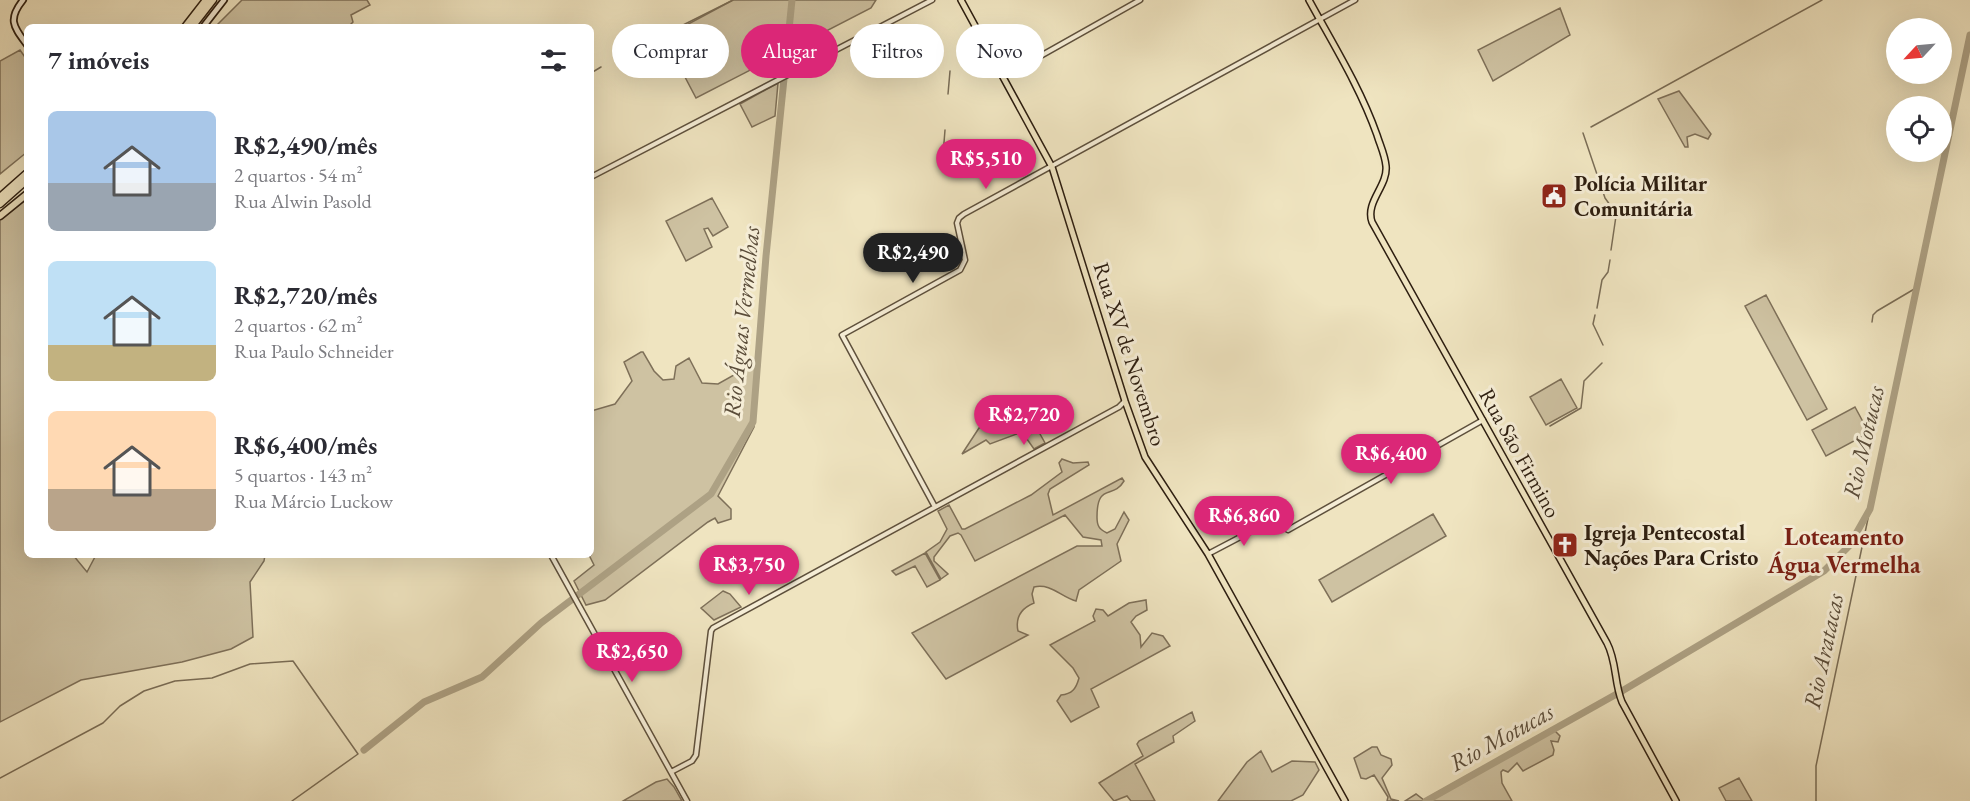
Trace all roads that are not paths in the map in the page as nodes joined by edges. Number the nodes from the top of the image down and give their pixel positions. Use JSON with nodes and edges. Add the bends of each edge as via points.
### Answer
{"nodes":[{"id":1,"x":23,"y":0,"type":"edge"},
{"id":2,"x":207,"y":0,"type":"edge"},
{"id":3,"x":213,"y":0,"type":"edge"},
{"id":4,"x":224,"y":0,"type":"edge"},
{"id":5,"x":932,"y":0,"type":"edge"},
{"id":6,"x":961,"y":0,"type":"edge"},
{"id":7,"x":1140,"y":0,"type":"edge"},
{"id":8,"x":1309,"y":0,"type":"edge"},
{"id":9,"x":1355,"y":0,"type":"edge"},
{"id":10,"x":1319,"y":20,"type":"junction"},
{"id":11,"x":187,"y":24,"type":"edge"},
{"id":12,"x":194,"y":24,"type":"edge"},
{"id":13,"x":205,"y":24,"type":"edge"},
{"id":14,"x":974,"y":24,"type":"edge"},
{"id":15,"x":24,"y":41,"type":"edge"},
{"id":16,"x":1044,"y":54,"type":"edge"},
{"id":17,"x":1004,"y":78,"type":"edge"},
{"id":18,"x":1052,"y":167,"type":"junction"},
{"id":19,"x":594,"y":175,"type":"edge"},
{"id":20,"x":24,"y":176,"type":"edge"},
{"id":21,"x":24,"y":183,"type":"edge"},
{"id":22,"x":24,"y":196,"type":"edge"},
{"id":23,"x":0,"y":197,"type":"edge"},
{"id":24,"x":0,"y":204,"type":"edge"},
{"id":25,"x":0,"y":216,"type":"edge"},
{"id":26,"x":1125,"y":401,"type":"junction"},
{"id":27,"x":1483,"y":420,"type":"junction"},
{"id":28,"x":935,"y":507,"type":"junction"},
{"id":29,"x":1208,"y":554,"type":"junction"},
{"id":30,"x":552,"y":558,"type":"edge"},
{"id":31,"x":671,"y":772,"type":"junction"},
{"id":32,"x":687,"y":801,"type":"edge"},
{"id":33,"x":1345,"y":801,"type":"edge"},
{"id":34,"x":1676,"y":801,"type":"edge"}],
"edges":[{"from":1,"to":15,"type":"main road","via":[[13,22]]},
{"from":2,"to":11,"type":"highway"},
{"from":3,"to":12,"type":"highway"},
{"from":4,"to":13,"type":"main road"},
{"from":5,"to":19,"type":"street"},
{"from":6,"to":14,"type":"main road","name":"Rua XV de Novembro"},
{"from":7,"to":16,"type":"street"},
{"from":8,"to":10,"type":"main road"},
{"from":9,"to":10,"type":"street"},
{"from":10,"to":18,"type":"street"},
{"from":10,"to":27,"type":"main road","name":"Rua São Firmino","via":[[1362,97],[1385,161],[1385,176],[1371,210],[1372,222]]},
{"from":17,"to":18,"type":"main road","name":"Rua XV de Novembro"},
{"from":18,"to":26,"type":"main road","name":"Rua XV de Novembro"},
{"from":18,"to":28,"type":"street","via":[[964,214],[957,223],[965,260],[960,270],[842,335]]},
{"from":20,"to":23,"type":"highway"},
{"from":21,"to":24,"type":"highway"},
{"from":22,"to":25,"type":"highway"},
{"from":26,"to":28,"type":"street"},
{"from":26,"to":29,"type":"main road","name":"Rua XV de Novembro","via":[[1147,460]]},
{"from":27,"to":29,"type":"street","via":[[1288,530],[1281,525],[1280,518],[1276,519]]},
{"from":27,"to":34,"type":"main road","name":"Rua São Firmino","via":[[1609,647],[1620,697]]},
{"from":28,"to":31,"type":"street","via":[[712,629],[697,752],[692,761]]},
{"from":29,"to":33,"type":"main road","name":"Rua XV de Novembro"},
{"from":30,"to":31,"type":"street"},
{"from":31,"to":32,"type":"street"}]}
